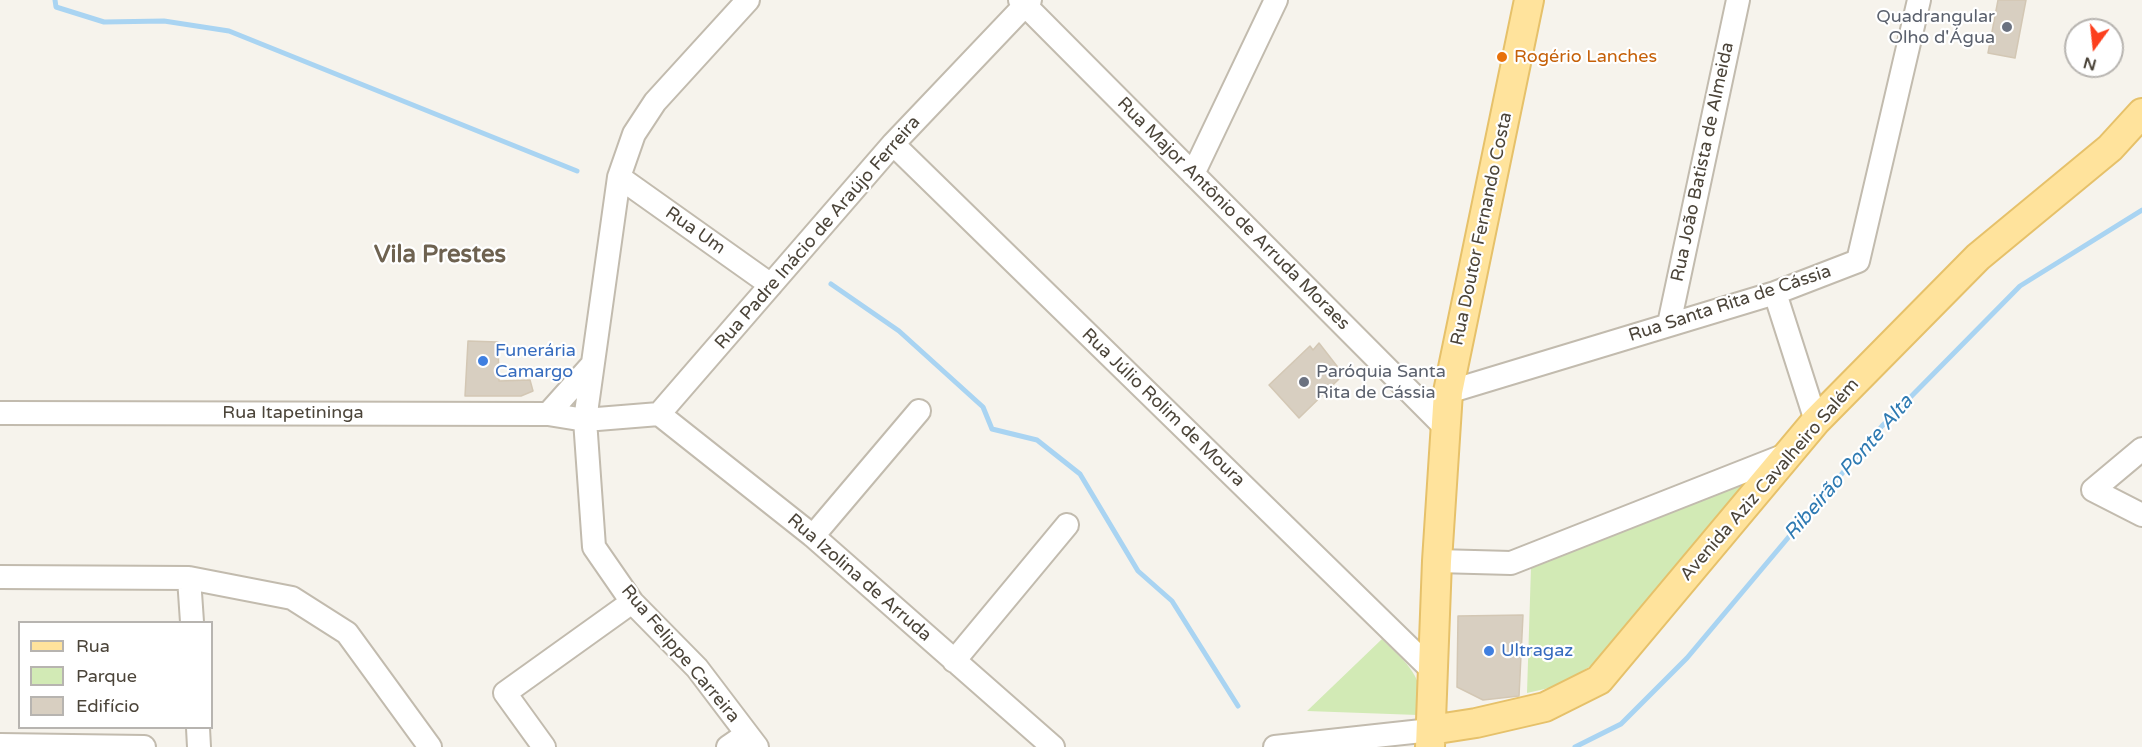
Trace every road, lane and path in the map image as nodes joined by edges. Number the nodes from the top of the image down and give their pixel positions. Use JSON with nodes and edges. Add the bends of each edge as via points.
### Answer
{"nodes":[{"id":1,"x":748,"y":0,"type":"edge"},
{"id":2,"x":1276,"y":0,"type":"edge"},
{"id":3,"x":1529,"y":0,"type":"edge"},
{"id":4,"x":1738,"y":0,"type":"edge"},
{"id":5,"x":1919,"y":0,"type":"edge"},
{"id":6,"x":1025,"y":2,"type":"edge"},
{"id":7,"x":2142,"y":100,"type":"edge"},
{"id":8,"x":2142,"y":113,"type":"edge"},
{"id":9,"x":893,"y":144,"type":"junction"},
{"id":10,"x":2110,"y":148,"type":"junction"},
{"id":11,"x":1193,"y":174,"type":"junction"},
{"id":12,"x":619,"y":177,"type":"junction"},
{"id":13,"x":771,"y":285,"type":"junction"},
{"id":14,"x":1775,"y":293,"type":"junction"},
{"id":15,"x":1669,"y":324,"type":"junction"},
{"id":16,"x":591,"y":366,"type":"junction"},
{"id":17,"x":1448,"y":392,"type":"junction"},
{"id":18,"x":919,"y":411,"type":"dead end"},
{"id":19,"x":0,"y":413,"type":"edge"},
{"id":20,"x":548,"y":414,"type":"junction"},
{"id":21,"x":659,"y":414,"type":"junction"},
{"id":22,"x":585,"y":420,"type":"junction"},
{"id":23,"x":1816,"y":421,"type":"junction"},
{"id":24,"x":1445,"y":427,"type":"junction"},
{"id":25,"x":2142,"y":449,"type":"edge"},
{"id":26,"x":1789,"y":453,"type":"junction"},
{"id":27,"x":2142,"y":514,"type":"edge"},
{"id":28,"x":1066,"y":525,"type":"dead end"},
{"id":29,"x":813,"y":536,"type":"junction"},
{"id":30,"x":1437,"y":561,"type":"junction"},
{"id":31,"x":0,"y":577,"type":"edge"},
{"id":32,"x":189,"y":578,"type":"junction"},
{"id":33,"x":632,"y":602,"type":"junction"},
{"id":34,"x":192,"y":621,"type":"edge"},
{"id":35,"x":954,"y":661,"type":"junction"},
{"id":36,"x":1434,"y":671,"type":"junction"},
{"id":37,"x":198,"y":729,"type":"edge"},
{"id":38,"x":1430,"y":739,"type":"edge"},
{"id":39,"x":752,"y":740,"type":"edge"},
{"id":40,"x":0,"y":745,"type":"edge"},
{"id":41,"x":144,"y":747,"type":"edge"},
{"id":42,"x":199,"y":747,"type":"edge"},
{"id":43,"x":430,"y":747,"type":"edge"},
{"id":44,"x":544,"y":747,"type":"edge"},
{"id":45,"x":728,"y":747,"type":"edge"},
{"id":46,"x":1053,"y":747,"type":"edge"},
{"id":47,"x":1275,"y":747,"type":"edge"}],
"edges":[{"from":1,"to":12,"type":"street","name":"Rua Felippe Carreira","via":[[655,102],[634,134]]},
{"from":2,"to":11,"type":"street"},
{"from":3,"to":17,"type":"main road","name":"Rua Doutor Fernando Costa"},
{"from":4,"to":15,"type":"street","name":"Rua João Batista de Almeida"},
{"from":5,"to":14,"type":"street","name":"Rua Santa Rita de Cássia","via":[[1858,261]]},
{"from":6,"to":9,"type":"street","name":"Rua Padre Inácio de Araújo Ferreira"},
{"from":6,"to":11,"type":"street","name":"Rua Major Antônio de Arruda Moraes"},
{"from":7,"to":10,"type":"main road","name":"Avenida Aziz Cavalheiro Salém"},
{"from":8,"to":10,"type":"main road","name":"Avenida Aziz Cavalheiro Salém"},
{"from":9,"to":13,"type":"street","name":"Rua Padre Inácio de Araújo Ferreira"},
{"from":9,"to":36,"type":"street","name":"Rua Júlio Rolim de Moura"},
{"from":10,"to":23,"type":"main road","name":"Avenida Aziz Cavalheiro Salém","via":[[1978,257]]},
{"from":11,"to":24,"type":"street","name":"Rua Major Antônio de Arruda Moraes"},
{"from":12,"to":13,"type":"street","name":"Rua Um"},
{"from":12,"to":16,"type":"street","name":"Rua Felippe Carreira"},
{"from":13,"to":21,"type":"street","name":"Rua Padre Inácio de Araújo Ferreira"},
{"from":14,"to":15,"type":"street","name":"Rua Santa Rita de Cássia"},
{"from":14,"to":23,"type":"street"},
{"from":15,"to":17,"type":"street","name":"Rua Santa Rita de Cássia"},
{"from":16,"to":20,"type":"street"},
{"from":16,"to":22,"type":"street","name":"Rua Felippe Carreira"},
{"from":17,"to":24,"type":"main road","name":"Rua Doutor Fernando Costa"},
{"from":18,"to":29,"type":"street"},
{"from":19,"to":20,"type":"street","name":"Rua Itapetininga"},
{"from":20,"to":22,"type":"street","name":"Rua Itapetininga"},
{"from":21,"to":22,"type":"street"},
{"from":21,"to":29,"type":"street","name":"Rua Izolina de Arruda"},
{"from":22,"to":33,"type":"street","name":"Rua Felippe Carreira","via":[[594,547]]},
{"from":23,"to":26,"type":"main road","name":"Avenida Aziz Cavalheiro Salém"},
{"from":24,"to":30,"type":"main road","name":"Rua Doutor Fernando Costa"},
{"from":25,"to":27,"type":"street","via":[[2093,490]]},
{"from":26,"to":30,"type":"street","via":[[1511,563]]},
{"from":26,"to":38,"type":"main road","name":"Avenida Aziz Cavalheiro Salém","via":[[1599,680],[1545,707],[1476,723]]},
{"from":28,"to":35,"type":"street"},
{"from":29,"to":35,"type":"street","name":"Rua Izolina de Arruda"},
{"from":30,"to":36,"type":"main road","name":"Rua Doutor Fernando Costa"},
{"from":31,"to":32,"type":"street"},
{"from":32,"to":34,"type":"street"},
{"from":32,"to":43,"type":"street","via":[[292,598],[347,633]]},
{"from":33,"to":39,"type":"street","name":"Rua Felippe Carreira","via":[[697,668]]},
{"from":33,"to":44,"type":"street","via":[[505,693]]},
{"from":35,"to":46,"type":"street","name":"Rua Izolina de Arruda"},
{"from":36,"to":38,"type":"main road","name":"Rua Doutor Fernando Costa"},
{"from":37,"to":42,"type":"street"},
{"from":38,"to":47,"type":"street"},
{"from":39,"to":45,"type":"street"},
{"from":40,"to":41,"type":"street"}]}
